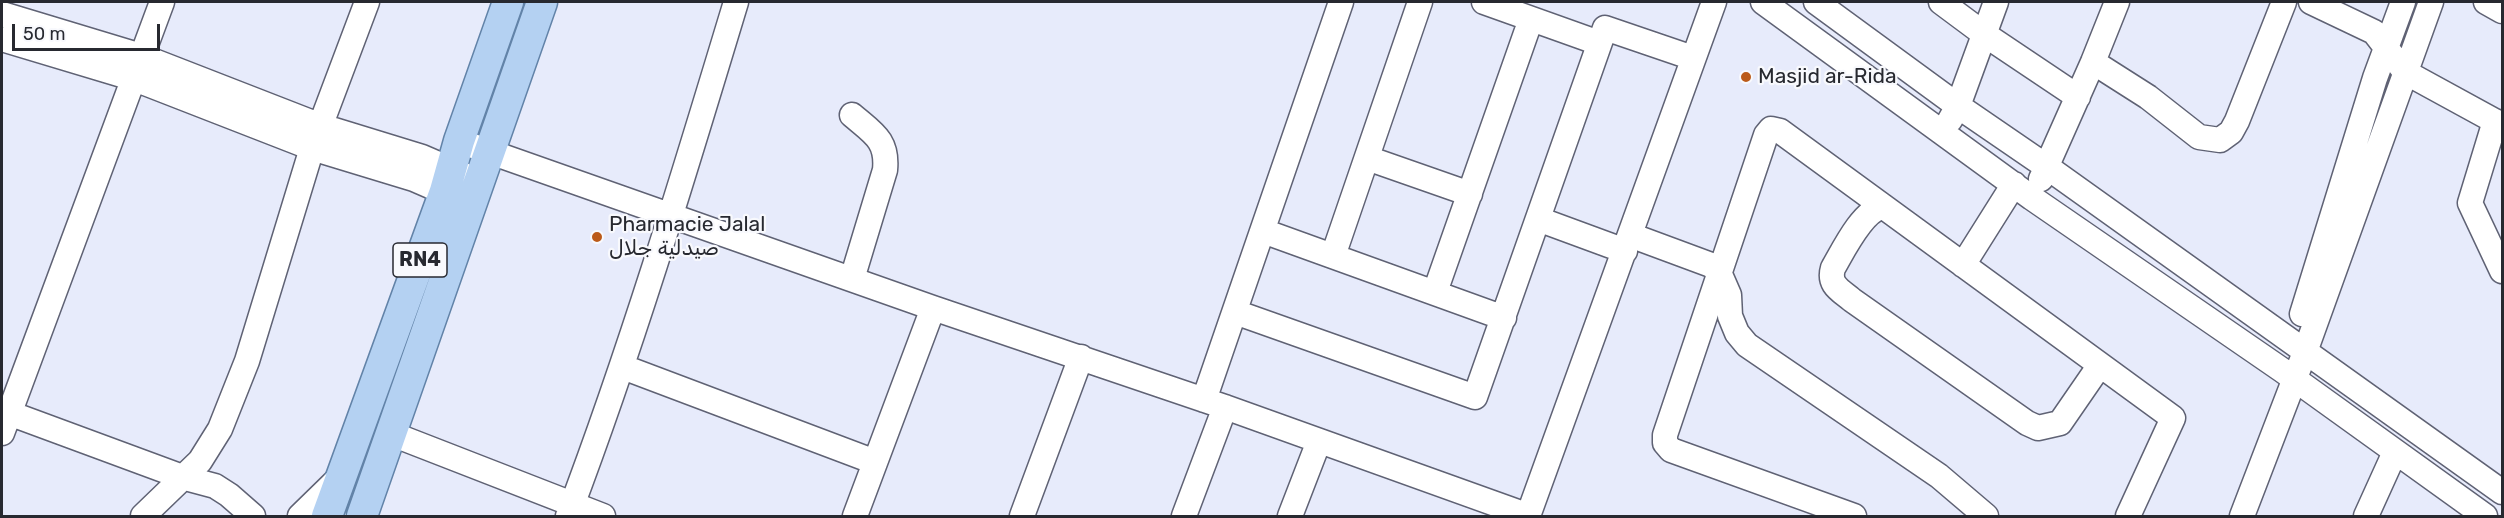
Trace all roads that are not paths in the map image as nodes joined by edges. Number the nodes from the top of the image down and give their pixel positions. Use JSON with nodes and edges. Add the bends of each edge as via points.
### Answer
{"nodes":[{"id":1,"x":162,"y":2,"type":"edge"},
{"id":2,"x":368,"y":2,"type":"edge"},
{"id":3,"x":508,"y":2,"type":"edge"},
{"id":4,"x":542,"y":2,"type":"edge"},
{"id":5,"x":736,"y":2,"type":"edge"},
{"id":6,"x":1341,"y":2,"type":"edge"},
{"id":7,"x":1420,"y":2,"type":"edge"},
{"id":8,"x":1484,"y":2,"type":"edge"},
{"id":9,"x":1713,"y":2,"type":"edge"},
{"id":10,"x":1763,"y":2,"type":"edge"},
{"id":11,"x":1816,"y":2,"type":"edge"},
{"id":12,"x":1941,"y":2,"type":"edge"},
{"id":13,"x":1996,"y":2,"type":"edge"},
{"id":14,"x":2117,"y":2,"type":"edge"},
{"id":15,"x":2284,"y":2,"type":"edge"},
{"id":16,"x":2311,"y":2,"type":"edge"},
{"id":17,"x":2403,"y":2,"type":"edge"},
{"id":18,"x":2431,"y":2,"type":"edge"},
{"id":19,"x":2486,"y":2,"type":"edge"},
{"id":20,"x":2502,"y":11,"type":"edge"},
{"id":21,"x":2,"y":14,"type":"edge"},
{"id":22,"x":1532,"y":19,"type":"junction"},
{"id":23,"x":1984,"y":34,"type":"junction"},
{"id":24,"x":2,"y":39,"type":"edge"},
{"id":25,"x":1599,"y":43,"type":"junction"},
{"id":26,"x":2386,"y":49,"type":"junction"},
{"id":27,"x":1693,"y":58,"type":"junction"},
{"id":28,"x":2093,"y":62,"type":"junction"},
{"id":29,"x":137,"y":67,"type":"junction"},
{"id":30,"x":2405,"y":72,"type":"junction"},
{"id":31,"x":2078,"y":97,"type":"junction"},
{"id":32,"x":1958,"y":106,"type":"junction"},
{"id":33,"x":852,"y":116,"type":"dead end"},
{"id":34,"x":2499,"y":123,"type":"edge"},
{"id":35,"x":321,"y":126,"type":"junction"},
{"id":36,"x":1943,"y":132,"type":"junction"},
{"id":37,"x":312,"y":148,"type":"junction"},
{"id":38,"x":490,"y":151,"type":"junction"},
{"id":39,"x":1367,"y":158,"type":"junction"},
{"id":40,"x":452,"y":167,"type":"junction"},
{"id":41,"x":2047,"y":167,"type":"junction"},
{"id":42,"x":2023,"y":191,"type":"junction"},
{"id":43,"x":475,"y":194,"type":"junction"},
{"id":44,"x":1470,"y":194,"type":"junction"},
{"id":45,"x":1882,"y":207,"type":"junction"},
{"id":46,"x":672,"y":214,"type":"junction"},
{"id":47,"x":1538,"y":219,"type":"junction"},
{"id":48,"x":1263,"y":231,"type":"junction"},
{"id":49,"x":1628,"y":243,"type":"junction"},
{"id":50,"x":1334,"y":256,"type":"junction"},
{"id":51,"x":1963,"y":265,"type":"junction"},
{"id":52,"x":1719,"y":272,"type":"junction"},
{"id":53,"x":2502,"y":272,"type":"edge"},
{"id":54,"x":852,"y":279,"type":"junction"},
{"id":55,"x":1435,"y":292,"type":"junction"},
{"id":56,"x":933,"y":308,"type":"junction"},
{"id":57,"x":1235,"y":312,"type":"junction"},
{"id":58,"x":1504,"y":318,"type":"junction"},
{"id":59,"x":2299,"y":348,"type":"junction"},
{"id":60,"x":1081,"y":357,"type":"junction"},
{"id":61,"x":2100,"y":365,"type":"junction"},
{"id":62,"x":622,"y":367,"type":"junction"},
{"id":63,"x":2288,"y":374,"type":"junction"},
{"id":64,"x":10,"y":382,"type":"edge"},
{"id":65,"x":1214,"y":403,"type":"junction"},
{"id":66,"x":5,"y":423,"type":"edge"},
{"id":67,"x":392,"y":434,"type":"junction"},
{"id":68,"x":1319,"y":441,"type":"junction"},
{"id":69,"x":2395,"y":452,"type":"junction"},
{"id":70,"x":875,"y":462,"type":"junction"},
{"id":71,"x":344,"y":473,"type":"junction"},
{"id":72,"x":185,"y":478,"type":"junction"},
{"id":73,"x":2499,"y":483,"type":"edge"},
{"id":74,"x":571,"y":510,"type":"edge"},
{"id":75,"x":1487,"y":510,"type":"edge"},
{"id":76,"x":2479,"y":513,"type":"edge"},
{"id":77,"x":143,"y":516,"type":"edge"},
{"id":78,"x":253,"y":516,"type":"edge"},
{"id":79,"x":300,"y":516,"type":"edge"},
{"id":80,"x":327,"y":516,"type":"edge"},
{"id":81,"x":362,"y":516,"type":"edge"},
{"id":82,"x":603,"y":516,"type":"edge"},
{"id":83,"x":855,"y":516,"type":"edge"},
{"id":84,"x":1022,"y":516,"type":"edge"},
{"id":85,"x":1184,"y":516,"type":"edge"},
{"id":86,"x":1290,"y":516,"type":"edge"},
{"id":87,"x":1528,"y":516,"type":"edge"},
{"id":88,"x":1854,"y":516,"type":"edge"},
{"id":89,"x":1986,"y":516,"type":"edge"},
{"id":90,"x":2128,"y":516,"type":"edge"},
{"id":91,"x":2229,"y":516,"type":"edge"},
{"id":92,"x":2242,"y":516,"type":"edge"},
{"id":93,"x":2366,"y":516,"type":"edge"}],
"edges":[{"from":1,"to":29,"type":"street"},
{"from":2,"to":35,"type":"street"},
{"from":3,"to":40,"type":"main road","number":"RN4"},
{"from":4,"to":38,"type":"main road","number":"RN4"},
{"from":5,"to":46,"type":"street"},
{"from":6,"to":48,"type":"street"},
{"from":7,"to":39,"type":"street"},
{"from":8,"to":22,"type":"street"},
{"from":9,"to":27,"type":"street"},
{"from":10,"to":36,"type":"street"},
{"from":11,"to":32,"type":"street"},
{"from":12,"to":23,"type":"street"},
{"from":13,"to":23,"type":"street"},
{"from":14,"to":28,"type":"street"},
{"from":15,"to":28,"type":"street","via":[[2237,121],[2220,140],[2199,137],[2148,97]]},
{"from":16,"to":26,"type":"street","via":[[2374,32]]},
{"from":17,"to":26,"type":"street"},
{"from":18,"to":30,"type":"street"},
{"from":19,"to":20,"type":"street"},
{"from":21,"to":29,"type":"street"},
{"from":22,"to":25,"type":"street"},
{"from":22,"to":44,"type":"street"},
{"from":23,"to":31,"type":"street"},
{"from":23,"to":32,"type":"street"},
{"from":24,"to":29,"type":"street"},
{"from":25,"to":27,"type":"street","via":[[1605,28]]},
{"from":25,"to":47,"type":"street"},
{"from":26,"to":30,"type":"street"},
{"from":26,"to":59,"type":"street"},
{"from":27,"to":49,"type":"street"},
{"from":28,"to":31,"type":"street"},
{"from":29,"to":35,"type":"street"},
{"from":29,"to":37,"type":"street"},
{"from":29,"to":64,"type":"street"},
{"from":30,"to":34,"type":"street"},
{"from":30,"to":59,"type":"street"},
{"from":31,"to":41,"type":"street"},
{"from":32,"to":36,"type":"street"},
{"from":32,"to":41,"type":"street"},
{"from":33,"to":54,"type":"street","via":[[878,137],[887,157]]},
{"from":34,"to":53,"type":"street","via":[[2470,203]]},
{"from":35,"to":37,"type":"street"},
{"from":35,"to":40,"type":"street"},
{"from":36,"to":42,"type":"street"},
{"from":37,"to":40,"type":"street"},
{"from":37,"to":72,"type":"street","via":[[247,361],[212,445]]},
{"from":38,"to":40,"type":"street"},
{"from":38,"to":43,"type":"main road","number":"RN4"},
{"from":38,"to":46,"type":"street"},
{"from":39,"to":44,"type":"street"},
{"from":39,"to":50,"type":"street"},
{"from":40,"to":43,"type":"street"},
{"from":40,"to":71,"type":"main road","number":"RN4"},
{"from":41,"to":42,"type":"street"},
{"from":41,"to":59,"type":"street"},
{"from":42,"to":51,"type":"street"},
{"from":42,"to":63,"type":"street"},
{"from":43,"to":67,"type":"main road","number":"RN4"},
{"from":44,"to":55,"type":"street"},
{"from":45,"to":51,"type":"street"},
{"from":45,"to":52,"type":"street","via":[[1772,129],[1766,135]]},
{"from":45,"to":61,"type":"street","via":[[1864,219],[1830,276],[1833,284],[1852,300],[2038,428],[2060,423]]},
{"from":46,"to":54,"type":"street"},
{"from":46,"to":62,"type":"street"},
{"from":47,"to":49,"type":"street"},
{"from":47,"to":58,"type":"street"},
{"from":48,"to":50,"type":"street"},
{"from":48,"to":57,"type":"street"},
{"from":49,"to":52,"type":"street","via":[[1712,266]]},
{"from":49,"to":87,"type":"street"},
{"from":50,"to":55,"type":"street"},
{"from":51,"to":61,"type":"street"},
{"from":52,"to":88,"type":"street","via":[[1665,443],[1671,450]]},
{"from":52,"to":89,"type":"street","via":[[1729,295],[1730,316],[1747,345],[1940,476]]},
{"from":54,"to":56,"type":"street"},
{"from":55,"to":58,"type":"street"},
{"from":56,"to":60,"type":"street"},
{"from":56,"to":70,"type":"street"},
{"from":57,"to":58,"type":"street","via":[[1475,397]]},
{"from":57,"to":65,"type":"street"},
{"from":59,"to":63,"type":"street"},
{"from":59,"to":73,"type":"street"},
{"from":60,"to":65,"type":"street"},
{"from":60,"to":84,"type":"street"},
{"from":61,"to":90,"type":"street","via":[[2173,418]]},
{"from":62,"to":70,"type":"street"},
{"from":62,"to":74,"type":"street"},
{"from":63,"to":69,"type":"street"},
{"from":63,"to":91,"type":"street"},
{"from":63,"to":92,"type":"street"},
{"from":64,"to":66,"type":"street"},
{"from":65,"to":68,"type":"street"},
{"from":65,"to":85,"type":"street"},
{"from":66,"to":72,"type":"street"},
{"from":67,"to":74,"type":"street"},
{"from":67,"to":81,"type":"main road","number":"RN4"},
{"from":68,"to":75,"type":"street"},
{"from":68,"to":86,"type":"street"},
{"from":69,"to":76,"type":"street"},
{"from":69,"to":93,"type":"street"},
{"from":70,"to":83,"type":"street"},
{"from":71,"to":79,"type":"street"},
{"from":71,"to":80,"type":"main road","number":"RN4"},
{"from":72,"to":77,"type":"street"},
{"from":72,"to":78,"type":"street","via":[[215,486]]},
{"from":73,"to":76,"type":"street"},
{"from":74,"to":82,"type":"street"},
{"from":75,"to":87,"type":"street"}]}
